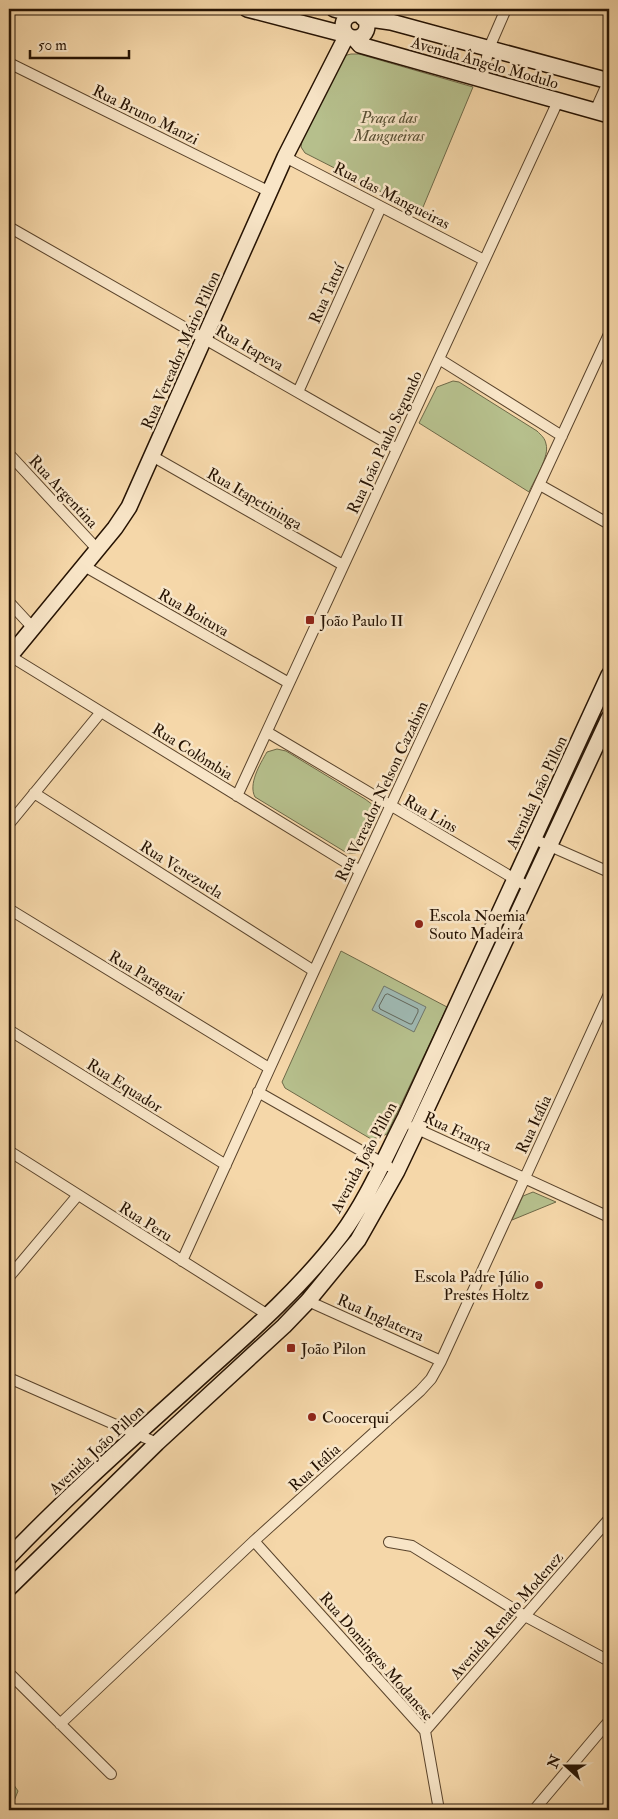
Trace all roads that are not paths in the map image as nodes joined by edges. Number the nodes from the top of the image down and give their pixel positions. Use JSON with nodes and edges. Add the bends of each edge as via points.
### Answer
{"nodes":[{"id":1,"x":247,"y":9,"type":"edge"},
{"id":2,"x":334,"y":9,"type":"edge"},
{"id":3,"x":506,"y":9,"type":"edge"},
{"id":4,"x":363,"y":14,"type":"edge"},
{"id":5,"x":350,"y":36,"type":"junction"},
{"id":6,"x":488,"y":48,"type":"junction"},
{"id":7,"x":9,"y":63,"type":"edge"},
{"id":8,"x":482,"y":79,"type":"junction"},
{"id":9,"x":609,"y":81,"type":"edge"},
{"id":10,"x":558,"y":101,"type":"junction"},
{"id":11,"x":602,"y":113,"type":"edge"},
{"id":12,"x":285,"y":157,"type":"junction"},
{"id":13,"x":270,"y":192,"type":"junction"},
{"id":14,"x":382,"y":207,"type":"junction"},
{"id":15,"x":9,"y":227,"type":"edge"},
{"id":16,"x":484,"y":260,"type":"junction"},
{"id":17,"x":609,"y":334,"type":"edge"},
{"id":18,"x":204,"y":338,"type":"junction"},
{"id":19,"x":439,"y":359,"type":"junction"},
{"id":20,"x":298,"y":392,"type":"junction"},
{"id":21,"x":562,"y":436,"type":"junction"},
{"id":22,"x":397,"y":449,"type":"junction"},
{"id":23,"x":9,"y":454,"type":"edge"},
{"id":24,"x":152,"y":456,"type":"junction"},
{"id":25,"x":540,"y":485,"type":"junction"},
{"id":26,"x":609,"y":524,"type":"edge"},
{"id":27,"x":98,"y":550,"type":"junction"},
{"id":28,"x":343,"y":565,"type":"junction"},
{"id":29,"x":84,"y":566,"type":"junction"},
{"id":30,"x":9,"y":602,"type":"edge"},
{"id":31,"x":33,"y":628,"type":"junction"},
{"id":32,"x":9,"y":656,"type":"edge"},
{"id":33,"x":609,"y":675,"type":"edge"},
{"id":34,"x":289,"y":683,"type":"junction"},
{"id":35,"x":101,"y":712,"type":"junction"},
{"id":36,"x":609,"y":718,"type":"edge"},
{"id":37,"x":266,"y":732,"type":"junction"},
{"id":38,"x":34,"y":793,"type":"junction"},
{"id":39,"x":237,"y":796,"type":"junction"},
{"id":40,"x":390,"y":806,"type":"junction"},
{"id":41,"x":9,"y":824,"type":"edge"},
{"id":42,"x":534,"y":839,"type":"junction"},
{"id":43,"x":550,"y":846,"type":"junction"},
{"id":44,"x":360,"y":871,"type":"junction"},
{"id":45,"x":609,"y":872,"type":"edge"},
{"id":46,"x":516,"y":880,"type":"junction"},
{"id":47,"x":530,"y":888,"type":"junction"},
{"id":48,"x":9,"y":909,"type":"edge"},
{"id":49,"x":314,"y":971,"type":"junction"},
{"id":50,"x":609,"y":994,"type":"edge"},
{"id":51,"x":9,"y":1030,"type":"edge"},
{"id":52,"x":269,"y":1068,"type":"junction"},
{"id":53,"x":258,"y":1092,"type":"junction"},
{"id":54,"x":403,"y":1122,"type":"junction"},
{"id":55,"x":417,"y":1129,"type":"junction"},
{"id":56,"x":9,"y":1151,"type":"edge"},
{"id":57,"x":383,"y":1163,"type":"junction"},
{"id":58,"x":226,"y":1165,"type":"junction"},
{"id":59,"x":397,"y":1171,"type":"junction"},
{"id":60,"x":525,"y":1178,"type":"junction"},
{"id":61,"x":78,"y":1195,"type":"junction"},
{"id":62,"x":609,"y":1217,"type":"edge"},
{"id":63,"x":182,"y":1261,"type":"junction"},
{"id":64,"x":9,"y":1277,"type":"edge"},
{"id":65,"x":308,"y":1300,"type":"junction"},
{"id":66,"x":272,"y":1312,"type":"junction"},
{"id":67,"x":284,"y":1326,"type":"junction"},
{"id":68,"x":441,"y":1361,"type":"junction"},
{"id":69,"x":9,"y":1378,"type":"edge"},
{"id":70,"x":137,"y":1435,"type":"junction"},
{"id":71,"x":157,"y":1443,"type":"junction"},
{"id":72,"x":609,"y":1519,"type":"edge"},
{"id":73,"x":254,"y":1541,"type":"junction"},
{"id":74,"x":389,"y":1542,"type":"dead end"},
{"id":75,"x":9,"y":1557,"type":"edge"},
{"id":76,"x":9,"y":1588,"type":"edge"},
{"id":77,"x":525,"y":1616,"type":"junction"},
{"id":78,"x":609,"y":1661,"type":"edge"},
{"id":79,"x":9,"y":1673,"type":"edge"},
{"id":80,"x":609,"y":1721,"type":"edge"},
{"id":81,"x":60,"y":1724,"type":"junction"},
{"id":82,"x":425,"y":1731,"type":"junction"},
{"id":83,"x":111,"y":1774,"type":"dead end"},
{"id":84,"x":438,"y":1810,"type":"edge"},
{"id":85,"x":534,"y":1810,"type":"edge"}],
"edges":[{"from":1,"to":5,"type":"main road","name":"Avenida Ângelo Modulo"},
{"from":2,"to":4,"type":"main road","name":"Avenida Ângelo Modulo"},
{"from":3,"to":6,"type":"street"},
{"from":4,"to":5,"type":"main road","name":"Rua Vereador Mário Pillon","via":[[346,17],[343,24]]},
{"from":4,"to":6,"type":"main road","name":"Avenida Ângelo Modulo"},
{"from":5,"to":8,"type":"main road","name":"Avenida Ângelo Modulo","via":[[360,45]]},
{"from":5,"to":12,"type":"main road","name":"Rua Vereador Mário Pillon"},
{"from":6,"to":8,"type":"street"},
{"from":6,"to":9,"type":"main road","name":"Avenida Ângelo Modulo"},
{"from":7,"to":13,"type":"street","name":"Rua Bruno Manzi"},
{"from":8,"to":10,"type":"main road","name":"Avenida Ângelo Modulo"},
{"from":9,"to":11,"type":"street"},
{"from":10,"to":11,"type":"main road","name":"Avenida Ângelo Modulo"},
{"from":10,"to":16,"type":"street","name":"Rua João Paulo Segundo"},
{"from":12,"to":13,"type":"main road","name":"Rua Vereador Mário Pillon"},
{"from":12,"to":14,"type":"street","name":"Rua das Mangueiras"},
{"from":13,"to":18,"type":"main road","name":"Rua Vereador Mário Pillon"},
{"from":14,"to":16,"type":"street","name":"Rua das Mangueiras"},
{"from":14,"to":20,"type":"street","name":"Rua Tatuí"},
{"from":15,"to":18,"type":"street","name":"Rua Itapeva"},
{"from":16,"to":19,"type":"street","name":"Rua João Paulo Segundo"},
{"from":17,"to":21,"type":"street","name":"Rua Vereador Nelson Cazabim"},
{"from":18,"to":20,"type":"street","name":"Rua Itapeva"},
{"from":18,"to":24,"type":"main road","name":"Rua Vereador Mário Pillon"},
{"from":19,"to":21,"type":"street"},
{"from":19,"to":22,"type":"street","name":"Rua João Paulo Segundo"},
{"from":20,"to":22,"type":"street","name":"Rua Itapeva"},
{"from":21,"to":25,"type":"street","name":"Rua Vereador Nelson Cazabim"},
{"from":22,"to":28,"type":"street","name":"Rua João Paulo Segundo"},
{"from":23,"to":27,"type":"street","name":"Rua Argentina"},
{"from":24,"to":27,"type":"main road","name":"Rua Vereador Mário Pillon","via":[[129,506]]},
{"from":24,"to":28,"type":"street","name":"Rua Itapetininga"},
{"from":25,"to":26,"type":"street"},
{"from":25,"to":40,"type":"street","name":"Rua Vereador Nelson Cazabim"},
{"from":27,"to":29,"type":"main road","name":"Rua Vereador Mário Pillon"},
{"from":28,"to":34,"type":"street","name":"Rua João Paulo Segundo"},
{"from":29,"to":31,"type":"main road","name":"Rua Vereador Mário Pillon"},
{"from":29,"to":34,"type":"street","name":"Rua Boituva"},
{"from":30,"to":31,"type":"street"},
{"from":31,"to":32,"type":"main road","name":"Rua Vereador Mário Pillon"},
{"from":32,"to":35,"type":"street","name":"Rua Colômbia"},
{"from":33,"to":42,"type":"main road","name":"Avenida João Pillon"},
{"from":34,"to":37,"type":"street","name":"Rua João Paulo Segundo"},
{"from":35,"to":38,"type":"street"},
{"from":35,"to":39,"type":"street","name":"Rua Colômbia"},
{"from":36,"to":43,"type":"main road"},
{"from":37,"to":39,"type":"street","name":"Rua João Paulo Segundo"},
{"from":37,"to":40,"type":"street","name":"Rua Lins"},
{"from":38,"to":41,"type":"street"},
{"from":38,"to":49,"type":"street","name":"Rua Venezuela"},
{"from":39,"to":44,"type":"street","name":"Rua Colômbia"},
{"from":40,"to":44,"type":"street","name":"Rua Vereador Nelson Cazabim"},
{"from":40,"to":46,"type":"street","name":"Rua Lins"},
{"from":42,"to":43,"type":"street"},
{"from":42,"to":46,"type":"main road","name":"Avenida João Pillon"},
{"from":43,"to":45,"type":"street"},
{"from":43,"to":47,"type":"main road"},
{"from":44,"to":49,"type":"street","name":"Rua Vereador Nelson Cazabim"},
{"from":46,"to":47,"type":"street","name":"Rua Lins"},
{"from":46,"to":54,"type":"main road","name":"Avenida João Pillon"},
{"from":47,"to":55,"type":"main road"},
{"from":48,"to":52,"type":"street","name":"Rua Paraguai"},
{"from":49,"to":52,"type":"street","name":"Rua Vereador Nelson Cazabim"},
{"from":50,"to":60,"type":"street","name":"Rua Itália"},
{"from":51,"to":58,"type":"street","name":"Rua Equador"},
{"from":52,"to":53,"type":"street","name":"Rua Vereador Nelson Cazabim"},
{"from":53,"to":57,"type":"street"},
{"from":53,"to":58,"type":"street","name":"Rua Vereador Nelson Cazabim"},
{"from":54,"to":55,"type":"street","name":"Rua França"},
{"from":54,"to":57,"type":"main road","name":"Avenida João Pillon"},
{"from":55,"to":59,"type":"main road"},
{"from":55,"to":60,"type":"street","name":"Rua França"},
{"from":56,"to":61,"type":"street","name":"Rua Peru"},
{"from":57,"to":59,"type":"street"},
{"from":57,"to":66,"type":"main road","name":"Avenida João Pillon","via":[[341,1234]]},
{"from":58,"to":63,"type":"street","name":"Rua Vereador Nelson Cazabim"},
{"from":59,"to":65,"type":"main road","via":[[358,1240]]},
{"from":60,"to":62,"type":"street","name":"Rua França"},
{"from":60,"to":68,"type":"street","name":"Rua Itália"},
{"from":61,"to":63,"type":"street","name":"Rua Peru"},
{"from":61,"to":64,"type":"street"},
{"from":63,"to":66,"type":"street","name":"Rua Peru"},
{"from":65,"to":67,"type":"main road"},
{"from":65,"to":68,"type":"street","name":"Rua Inglaterra"},
{"from":66,"to":67,"type":"street"},
{"from":66,"to":70,"type":"main road","name":"Avenida João Pillon"},
{"from":67,"to":71,"type":"main road"},
{"from":68,"to":73,"type":"street","name":"Rua Itália","via":[[420,1391]]},
{"from":69,"to":70,"type":"street"},
{"from":70,"to":71,"type":"street"},
{"from":70,"to":75,"type":"main road","name":"Avenida João Pillon"},
{"from":71,"to":76,"type":"main road"},
{"from":72,"to":77,"type":"street","name":"Avenida Renato Modenez"},
{"from":73,"to":81,"type":"street","name":"Rua Itália"},
{"from":73,"to":82,"type":"street","name":"Rua Domingos Modanese"},
{"from":74,"to":77,"type":"street","via":[[412,1546]]},
{"from":77,"to":78,"type":"street"},
{"from":77,"to":82,"type":"street","name":"Avenida Renato Modenez"},
{"from":79,"to":81,"type":"street"},
{"from":80,"to":85,"type":"street"},
{"from":81,"to":83,"type":"street"},
{"from":82,"to":84,"type":"street","name":"Rua Domingos Modanese"}]}
